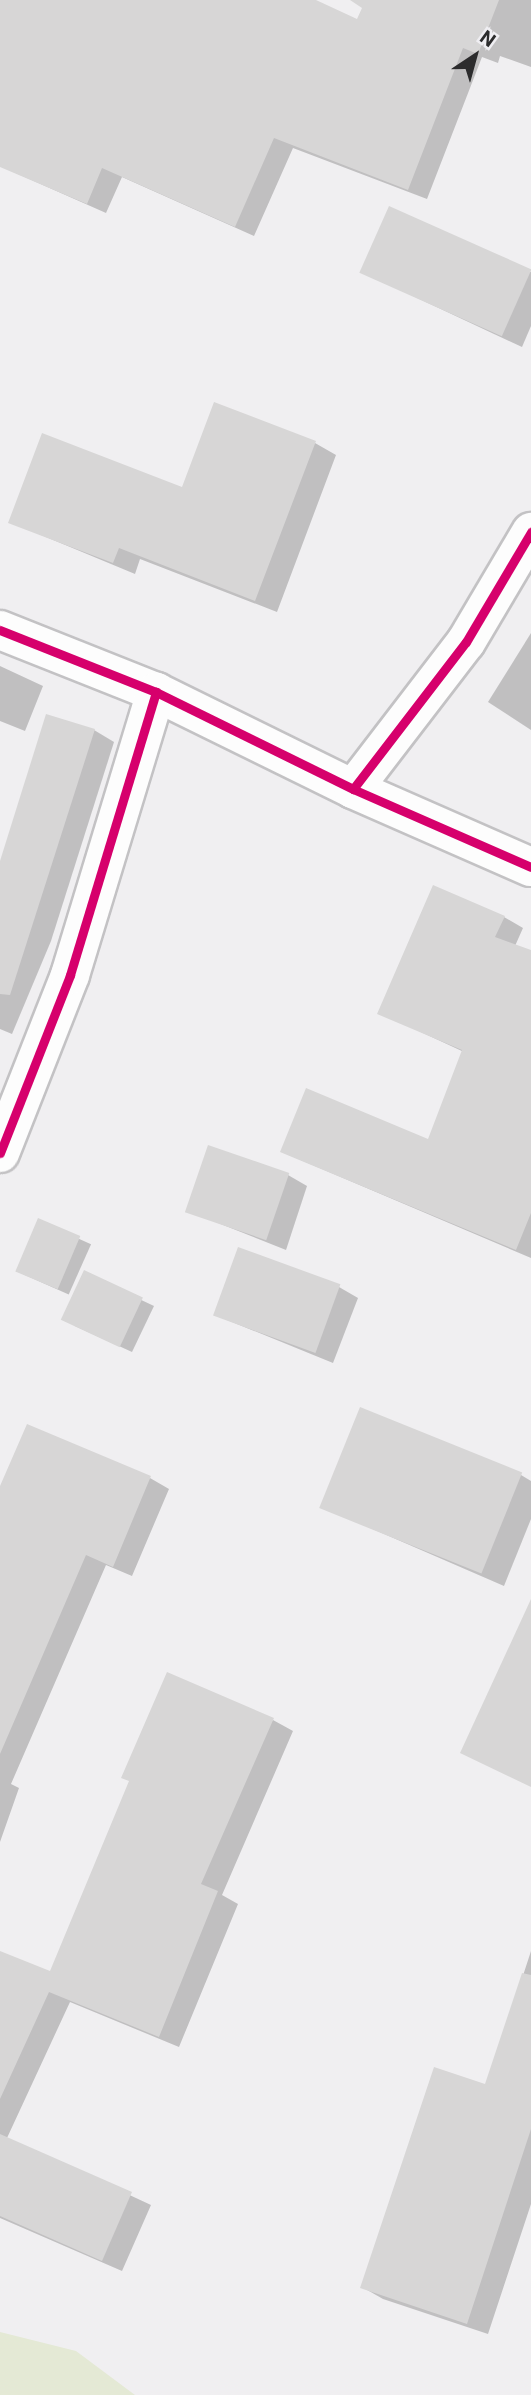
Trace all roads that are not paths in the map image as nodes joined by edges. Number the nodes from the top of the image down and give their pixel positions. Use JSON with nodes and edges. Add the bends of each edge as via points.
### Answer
{"nodes":[{"id":1,"x":531,"y":533,"type":"edge"},
{"id":2,"x":0,"y":629,"type":"edge"},
{"id":3,"x":156,"y":692,"type":"junction"},
{"id":4,"x":353,"y":789,"type":"junction"},
{"id":5,"x":531,"y":867,"type":"edge"},
{"id":6,"x":0,"y":1153,"type":"edge"}],
"edges":[{"from":1,"to":4,"type":"street","via":[[466,642]]},
{"from":2,"to":3,"type":"street"},
{"from":3,"to":4,"type":"street"},
{"from":3,"to":6,"type":"street","via":[[70,975]]},
{"from":4,"to":5,"type":"street"}]}
